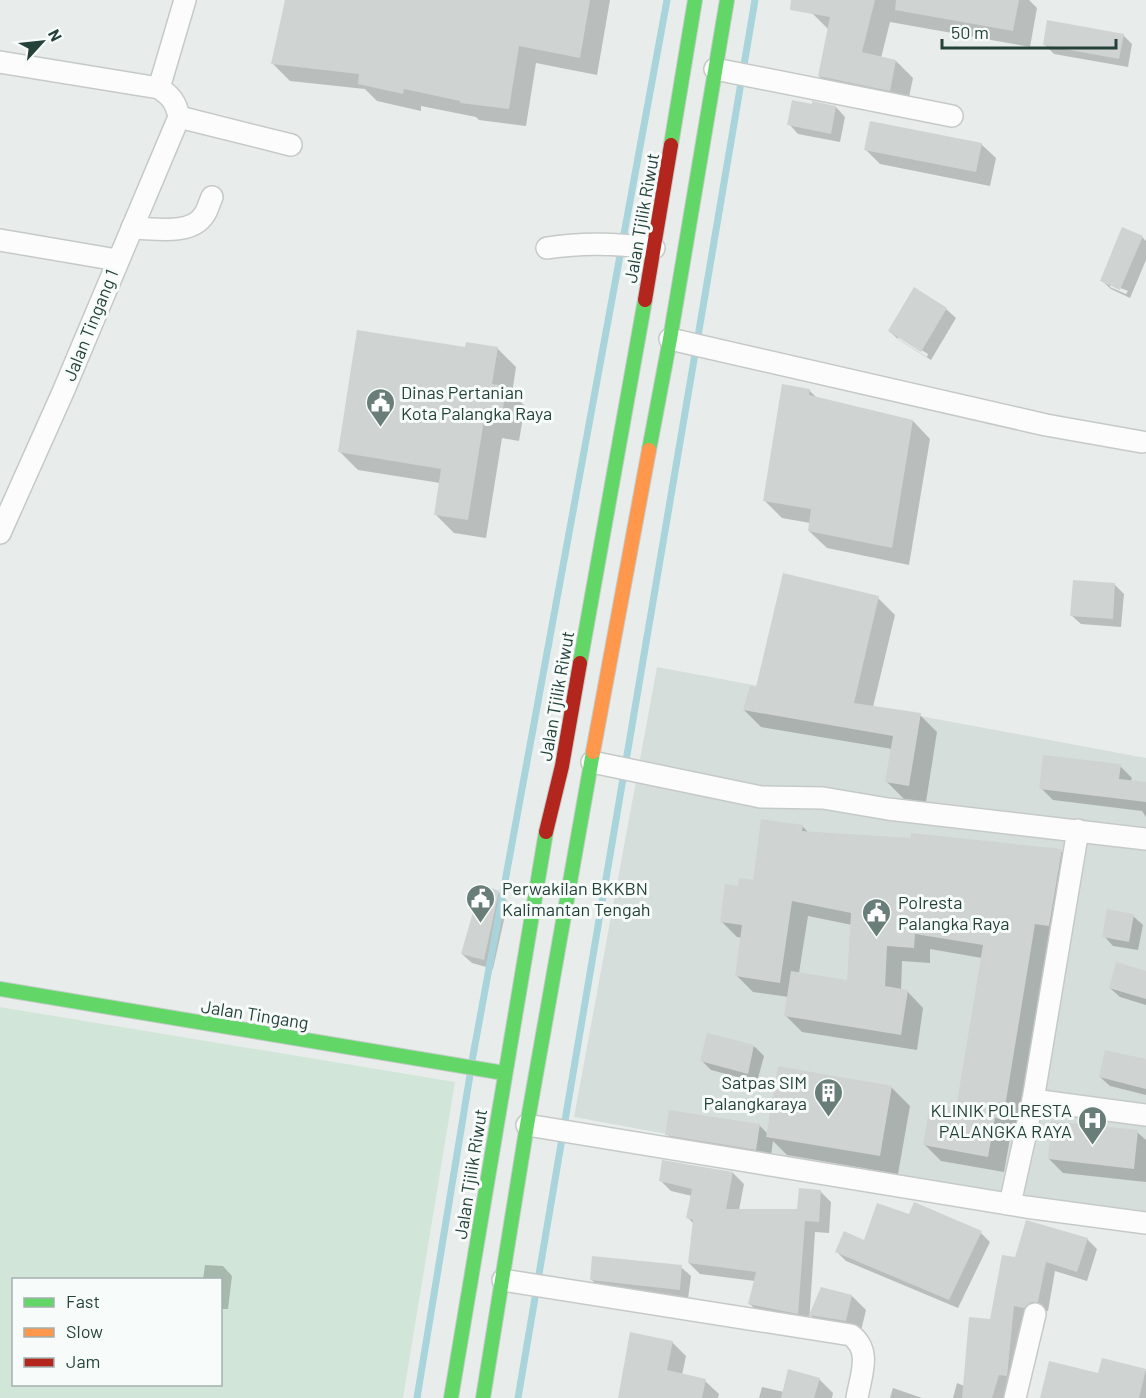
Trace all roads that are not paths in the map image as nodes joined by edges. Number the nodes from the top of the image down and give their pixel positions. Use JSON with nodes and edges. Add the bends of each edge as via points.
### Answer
{"nodes":[{"id":1,"x":185,"y":0,"type":"edge"},
{"id":2,"x":695,"y":0,"type":"edge"},
{"id":3,"x":727,"y":0,"type":"edge"},
{"id":4,"x":0,"y":62,"type":"edge"},
{"id":5,"x":715,"y":69,"type":"junction"},
{"id":6,"x":159,"y":88,"type":"junction"},
{"id":7,"x":952,"y":116,"type":"dead end"},
{"id":8,"x":179,"y":117,"type":"junction"},
{"id":9,"x":291,"y":145,"type":"dead end"},
{"id":10,"x":212,"y":197,"type":"dead end"},
{"id":11,"x":132,"y":228,"type":"junction"},
{"id":12,"x":0,"y":240,"type":"edge"},
{"id":13,"x":547,"y":248,"type":"dead end"},
{"id":14,"x":654,"y":248,"type":"junction"},
{"id":15,"x":117,"y":260,"type":"junction"},
{"id":16,"x":670,"y":339,"type":"junction"},
{"id":17,"x":1142,"y":442,"type":"dead end"},
{"id":18,"x":0,"y":533,"type":"edge"},
{"id":19,"x":579,"y":768,"type":"junction"},
{"id":20,"x":1078,"y":830,"type":"junction"},
{"id":21,"x":1146,"y":839,"type":"edge"},
{"id":22,"x":0,"y":989,"type":"edge"},
{"id":23,"x":504,"y":1073,"type":"junction"},
{"id":24,"x":1033,"y":1100,"type":"junction"},
{"id":25,"x":1146,"y":1115,"type":"edge"},
{"id":26,"x":527,"y":1125,"type":"junction"},
{"id":27,"x":1010,"y":1204,"type":"junction"},
{"id":28,"x":1146,"y":1223,"type":"edge"},
{"id":29,"x":503,"y":1280,"type":"junction"},
{"id":30,"x":1035,"y":1314,"type":"dead end"},
{"id":31,"x":451,"y":1398,"type":"edge"},
{"id":32,"x":483,"y":1398,"type":"edge"},
{"id":33,"x":857,"y":1398,"type":"edge"},
{"id":34,"x":1015,"y":1398,"type":"edge"}],
"edges":[{"from":1,"to":6,"type":"street"},
{"from":2,"to":14,"type":"main road","name":"Jalan Tjilik Riwut"},
{"from":3,"to":5,"type":"main road","name":"Jalan Tjilik Riwut"},
{"from":4,"to":6,"type":"street"},
{"from":5,"to":7,"type":"street"},
{"from":5,"to":16,"type":"main road","name":"Jalan Tjilik Riwut"},
{"from":6,"to":8,"type":"street","via":[[172,98]]},
{"from":8,"to":9,"type":"street"},
{"from":8,"to":11,"type":"street","name":"Jalan Tingang 1"},
{"from":10,"to":11,"type":"street","via":[[204,216],[192,226]]},
{"from":11,"to":15,"type":"street","name":"Jalan Tingang 1"},
{"from":12,"to":15,"type":"street"},
{"from":13,"to":14,"type":"street","via":[[578,243]]},
{"from":14,"to":19,"type":"main road","name":"Jalan Tjilik Riwut","via":[[593,585]]},
{"from":15,"to":18,"type":"street","name":"Jalan Tingang 1"},
{"from":16,"to":17,"type":"street","via":[[1046,425]]},
{"from":16,"to":19,"type":"main road","name":"Jalan Tjilik Riwut"},
{"from":19,"to":20,"type":"street","via":[[761,796],[823,798]]},
{"from":19,"to":23,"type":"main road","name":"Jalan Tjilik Riwut","via":[[545,836]]},
{"from":19,"to":26,"type":"main road","name":"Jalan Tjilik Riwut"},
{"from":20,"to":21,"type":"street"},
{"from":20,"to":24,"type":"street"},
{"from":22,"to":23,"type":"main road","name":"Jalan Tingang"},
{"from":23,"to":31,"type":"main road","name":"Jalan Tjilik Riwut"},
{"from":24,"to":25,"type":"street"},
{"from":24,"to":27,"type":"street"},
{"from":26,"to":27,"type":"street"},
{"from":26,"to":29,"type":"main road","name":"Jalan Tjilik Riwut"},
{"from":27,"to":28,"type":"street"},
{"from":29,"to":32,"type":"main road","name":"Jalan Tjilik Riwut"},
{"from":29,"to":33,"type":"street","via":[[851,1335],[861,1343],[864,1355]]},
{"from":30,"to":34,"type":"street"}]}
